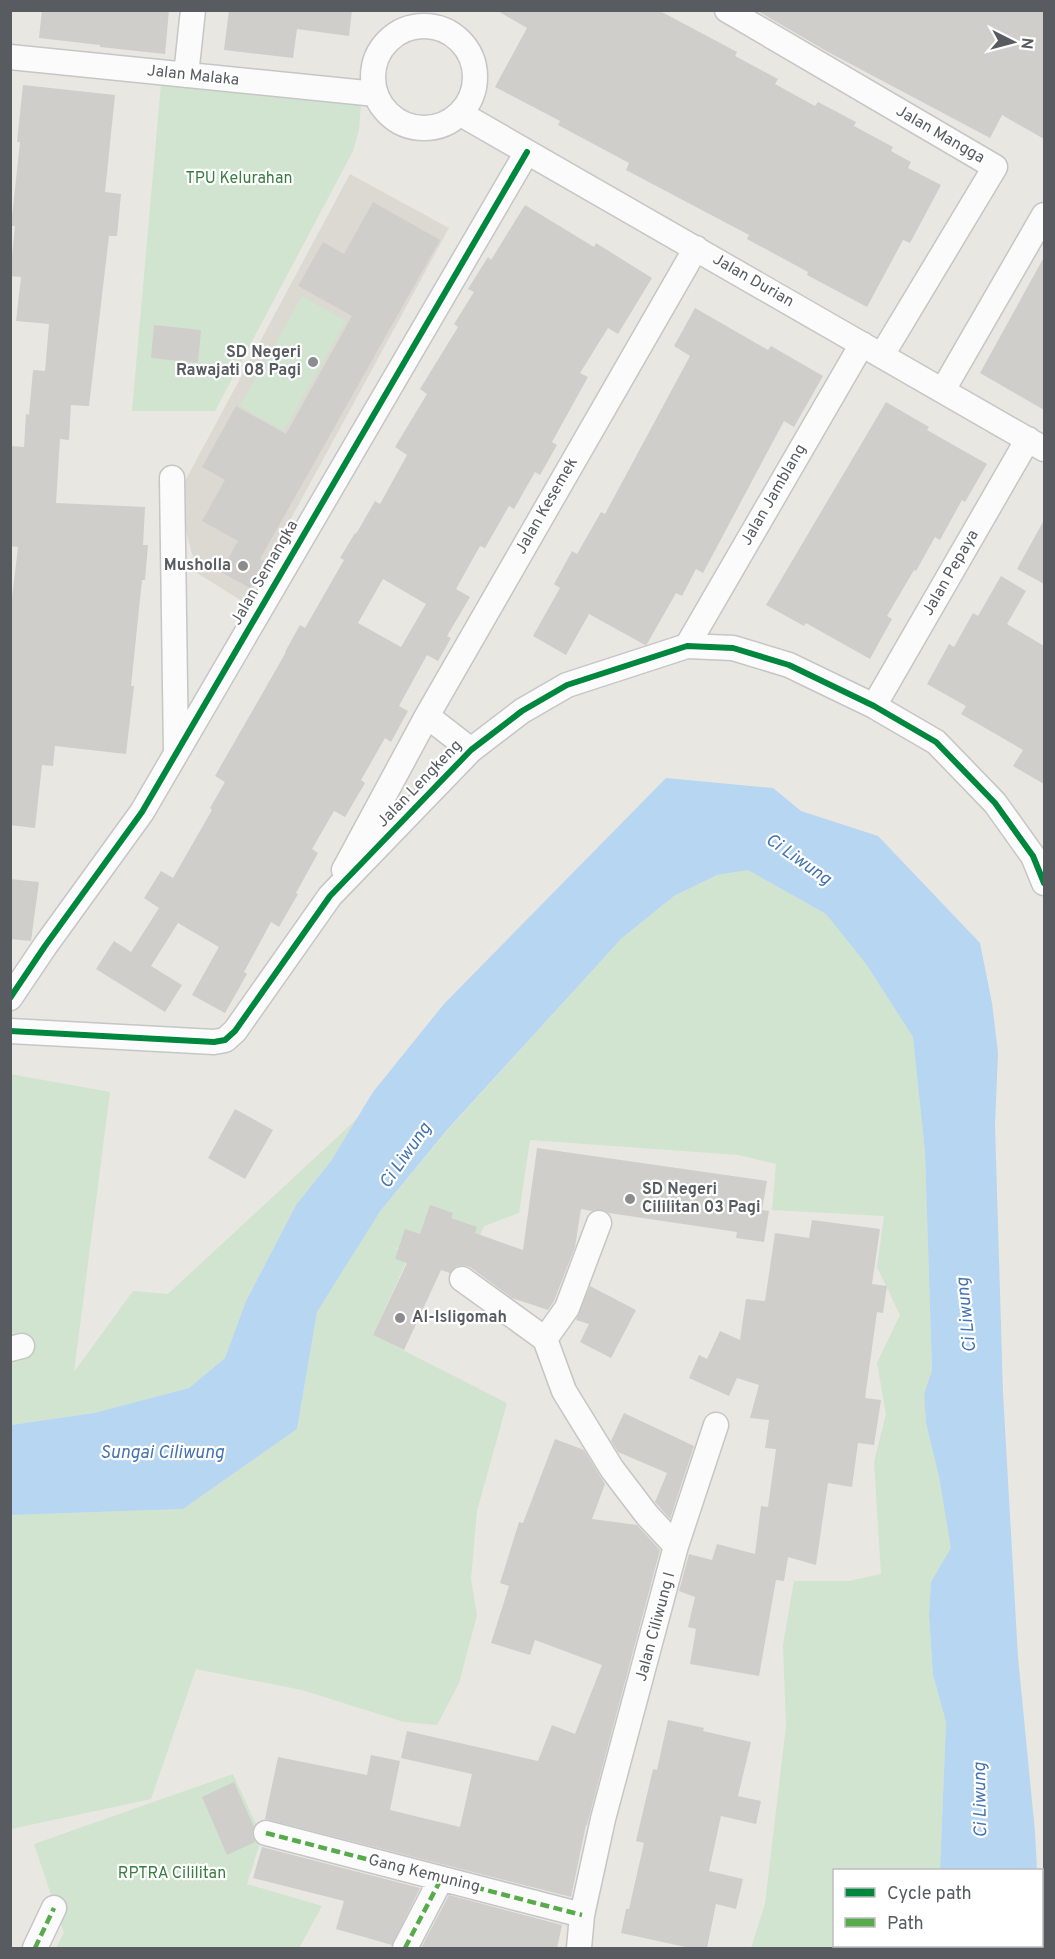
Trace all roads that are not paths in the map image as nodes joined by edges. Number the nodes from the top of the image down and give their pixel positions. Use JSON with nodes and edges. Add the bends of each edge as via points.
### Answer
{"nodes":[{"id":1,"x":193,"y":10,"type":"edge"},
{"id":2,"x":727,"y":10,"type":"edge"},
{"id":3,"x":431,"y":18,"type":"edge"},
{"id":4,"x":10,"y":57,"type":"edge"},
{"id":5,"x":186,"y":75,"type":"junction"},
{"id":6,"x":376,"y":94,"type":"junction"},
{"id":7,"x":461,"y":114,"type":"junction"},
{"id":8,"x":527,"y":152,"type":"junction"},
{"id":9,"x":1044,"y":215,"type":"edge"},
{"id":10,"x":696,"y":248,"type":"junction"},
{"id":11,"x":872,"y":350,"type":"junction"},
{"id":12,"x":943,"y":390,"type":"junction"},
{"id":13,"x":1036,"y":444,"type":"edge"},
{"id":14,"x":172,"y":478,"type":"dead end"},
{"id":15,"x":687,"y":646,"type":"junction"},
{"id":16,"x":874,"y":706,"type":"junction"},
{"id":17,"x":427,"y":716,"type":"junction"},
{"id":18,"x":471,"y":750,"type":"junction"},
{"id":19,"x":176,"y":753,"type":"junction"},
{"id":20,"x":1039,"y":848,"type":"edge"},
{"id":21,"x":1044,"y":883,"type":"edge"},
{"id":22,"x":330,"y":896,"type":"junction"},
{"id":23,"x":10,"y":998,"type":"edge"},
{"id":24,"x":10,"y":1031,"type":"edge"},
{"id":25,"x":599,"y":1223,"type":"dead end"},
{"id":26,"x":462,"y":1279,"type":"dead end"},
{"id":27,"x":545,"y":1339,"type":"junction"},
{"id":28,"x":716,"y":1425,"type":"dead end"},
{"id":29,"x":676,"y":1546,"type":"junction"},
{"id":30,"x":266,"y":1833,"type":"dead end"},
{"id":31,"x":441,"y":1879,"type":"junction"},
{"id":32,"x":54,"y":1908,"type":"dead end"},
{"id":33,"x":582,"y":1915,"type":"junction"},
{"id":34,"x":35,"y":1948,"type":"edge"},
{"id":35,"x":405,"y":1948,"type":"edge"},
{"id":36,"x":579,"y":1948,"type":"edge"}],
"edges":[{"from":1,"to":5,"type":"street"},
{"from":2,"to":11,"type":"street","name":"Jalan Mangga","via":[[995,167]]},
{"from":3,"to":6,"type":"street","via":[[392,36],[379,53],[373,74]]},
{"from":3,"to":7,"type":"street","via":[[463,43],[472,60],[475,79],[471,98]]},
{"from":4,"to":5,"type":"street","name":"Jalan Malaka"},
{"from":5,"to":6,"type":"street","name":"Jalan Malaka"},
{"from":6,"to":7,"type":"street","via":[[386,112],[403,124],[423,129],[444,125]]},
{"from":7,"to":8,"type":"street","name":"Jalan Durian"},
{"from":8,"to":10,"type":"street","name":"Jalan Durian"},
{"from":8,"to":19,"type":"street","name":"Jalan Semangka"},
{"from":9,"to":12,"type":"street"},
{"from":10,"to":11,"type":"street","name":"Jalan Durian"},
{"from":10,"to":17,"type":"street","name":"Jalan Kesemek"},
{"from":11,"to":12,"type":"street","name":"Jalan Durian"},
{"from":11,"to":15,"type":"street","name":"Jalan Jamblang"},
{"from":12,"to":13,"type":"street","name":"Jalan Durian"},
{"from":13,"to":16,"type":"street","name":"Jalan Pepaya"},
{"from":14,"to":19,"type":"street"},
{"from":15,"to":16,"type":"street","name":"Jalan Lengkeng","via":[[733,648],[789,665]]},
{"from":15,"to":18,"type":"street","name":"Jalan Lengkeng","via":[[567,685],[522,711]]},
{"from":16,"to":20,"type":"street","name":"Jalan Lengkeng","via":[[936,742]]},
{"from":17,"to":18,"type":"street"},
{"from":17,"to":22,"type":"street","name":"Jalan Lengkeng"},
{"from":18,"to":22,"type":"street","name":"Jalan Lengkeng"},
{"from":19,"to":23,"type":"street","name":"Jalan Semangka","via":[[142,812]]},
{"from":20,"to":21,"type":"street","name":"Jalan Lengkeng"},
{"from":22,"to":24,"type":"street","name":"Jalan Lengkeng","via":[[225,1040]]},
{"from":25,"to":27,"type":"street","via":[[567,1308]]},
{"from":26,"to":27,"type":"street"},
{"from":27,"to":29,"type":"street","via":[[564,1391],[612,1469]]},
{"from":28,"to":29,"type":"street","name":"Jalan Ciliwung I"},
{"from":29,"to":33,"type":"street","name":"Jalan Ciliwung I","via":[[603,1819]]},
{"from":30,"to":31,"type":"street","name":"Gang Kemuning"},
{"from":31,"to":33,"type":"street","name":"Gang Kemuning"},
{"from":31,"to":35,"type":"street"},
{"from":32,"to":34,"type":"street"},
{"from":33,"to":36,"type":"street","name":"Jalan Ciliwung I"}]}
